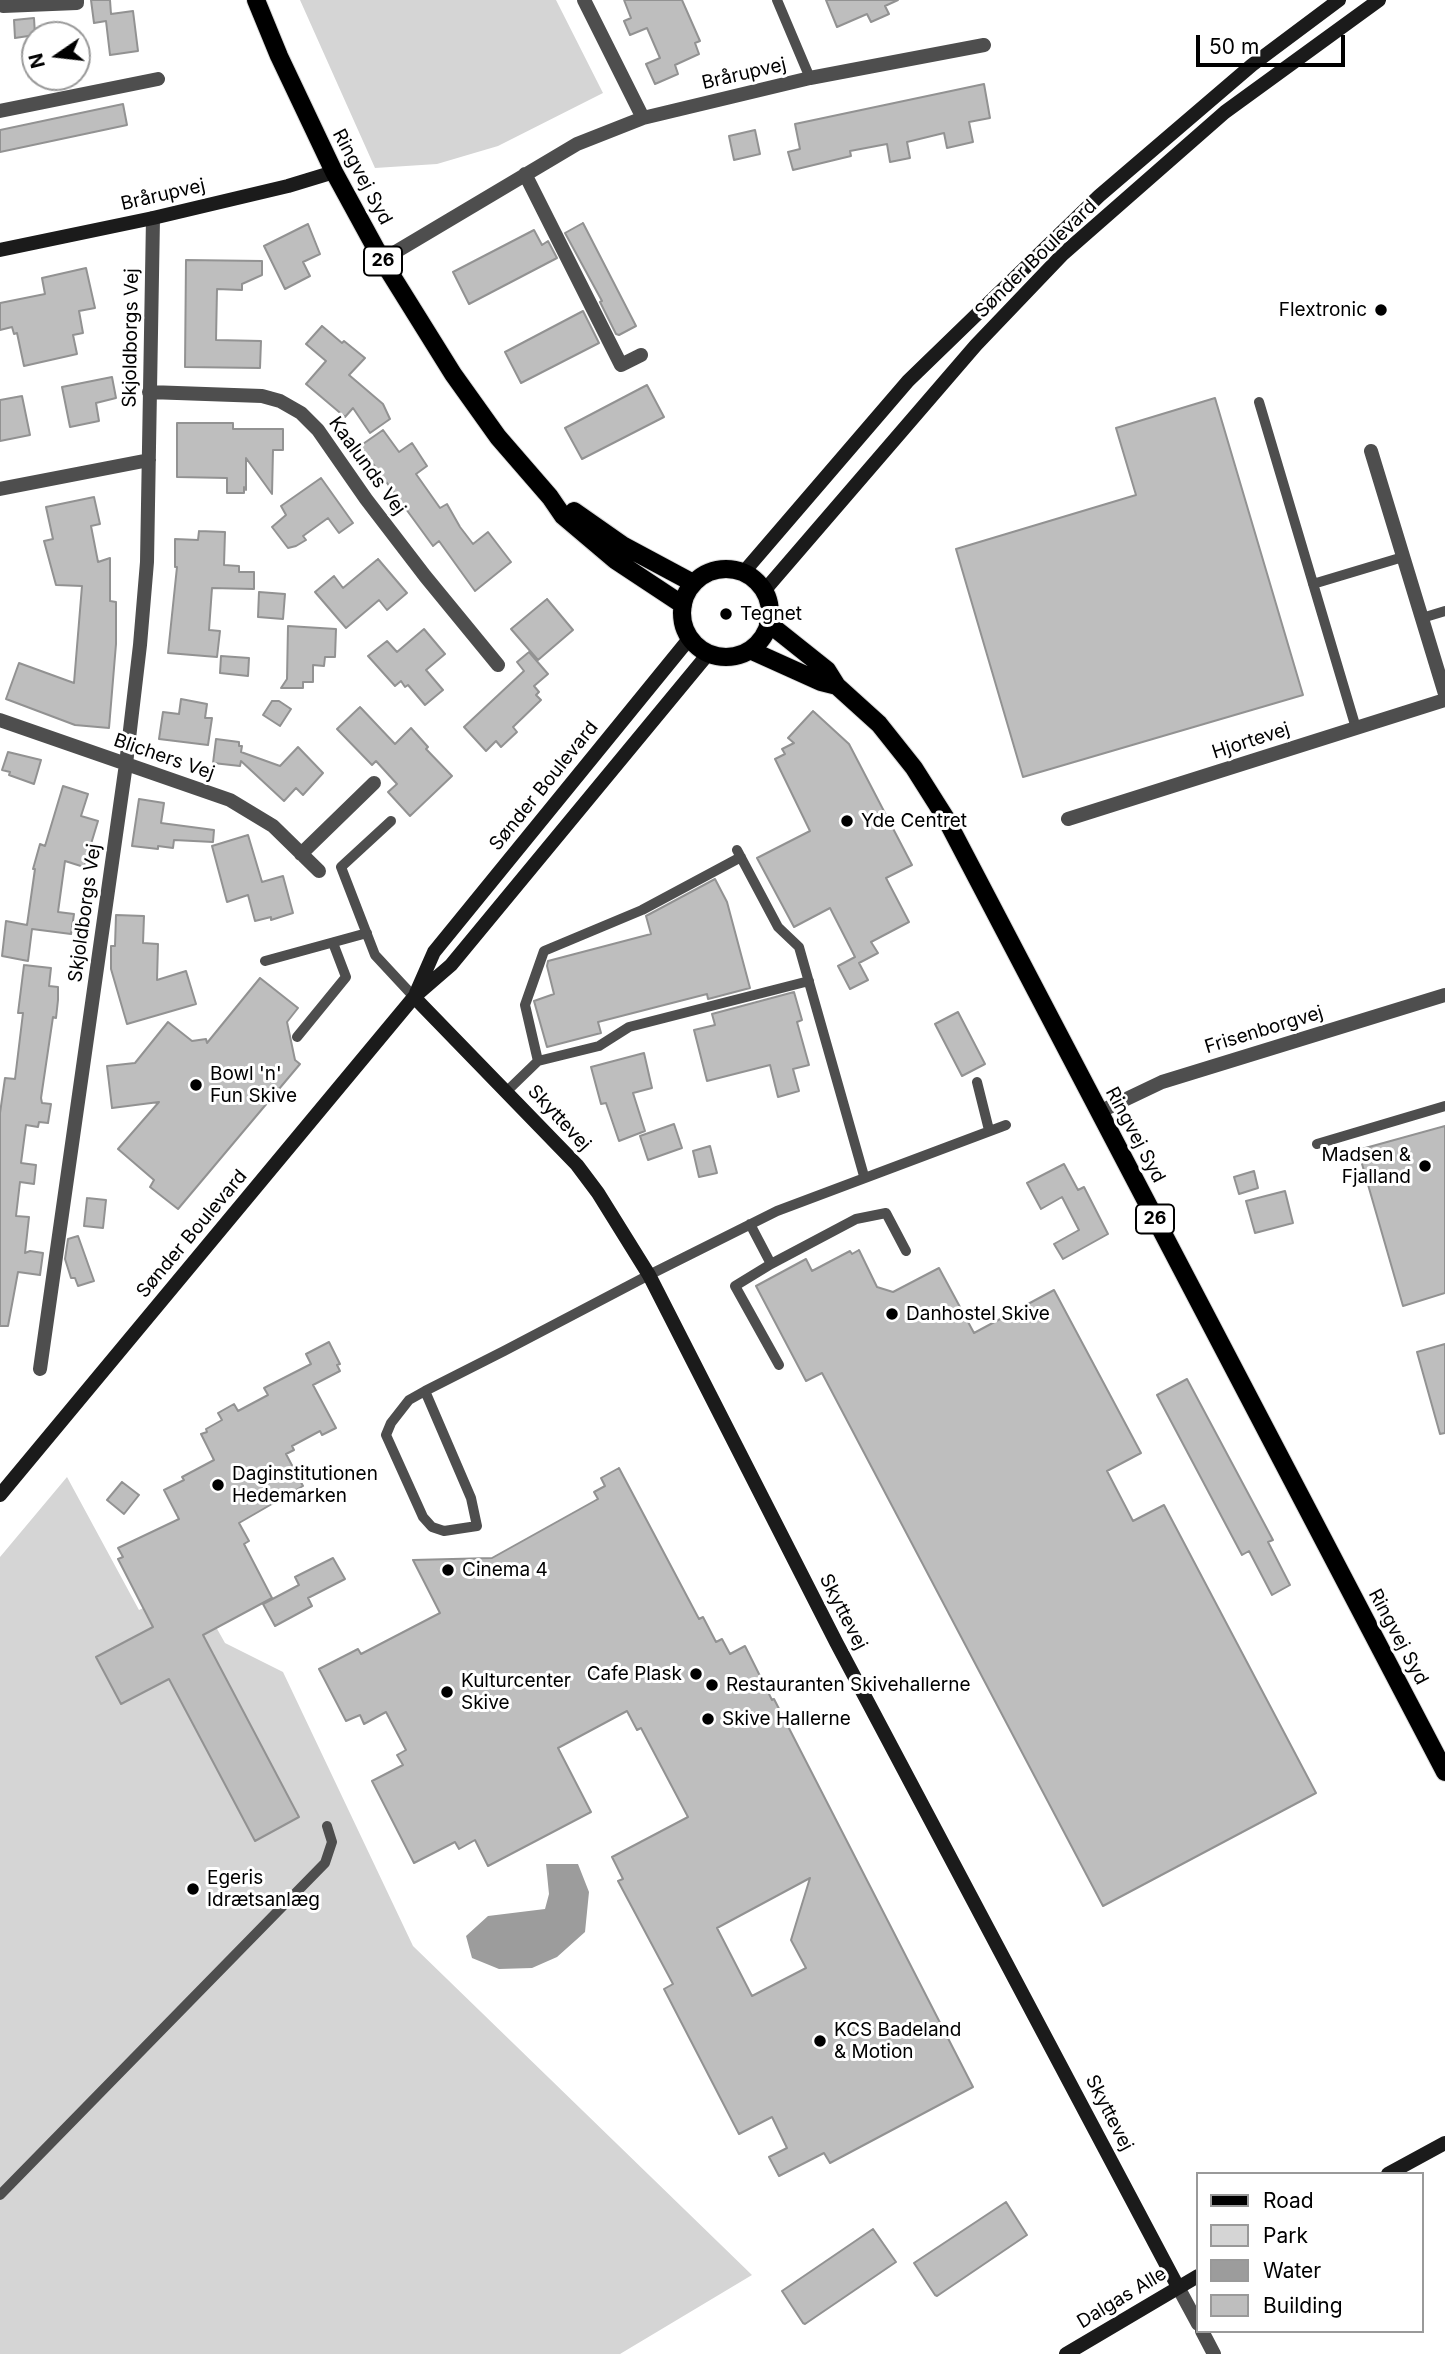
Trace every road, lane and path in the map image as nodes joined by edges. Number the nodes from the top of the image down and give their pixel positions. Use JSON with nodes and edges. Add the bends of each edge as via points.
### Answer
{"nodes":[{"id":1,"x":3,"y":0,"type":"edge"},
{"id":2,"x":76,"y":0,"type":"edge"},
{"id":3,"x":256,"y":0,"type":"edge"},
{"id":4,"x":584,"y":0,"type":"edge"},
{"id":5,"x":777,"y":0,"type":"edge"},
{"id":6,"x":1339,"y":0,"type":"edge"},
{"id":7,"x":1378,"y":0,"type":"edge"},
{"id":8,"x":984,"y":45,"type":"dead end"},
{"id":9,"x":810,"y":78,"type":"junction"},
{"id":10,"x":158,"y":79,"type":"dead end"},
{"id":11,"x":0,"y":111,"type":"edge"},
{"id":12,"x":643,"y":118,"type":"junction"},
{"id":13,"x":334,"y":172,"type":"junction"},
{"id":14,"x":525,"y":174,"type":"junction"},
{"id":15,"x":153,"y":218,"type":"junction"},
{"id":16,"x":0,"y":250,"type":"edge"},
{"id":17,"x":382,"y":260,"type":"junction"},
{"id":18,"x":641,"y":355,"type":"dead end"},
{"id":19,"x":149,"y":392,"type":"junction"},
{"id":20,"x":1259,"y":402,"type":"dead end"},
{"id":21,"x":1371,"y":451,"type":"dead end"},
{"id":22,"x":149,"y":460,"type":"junction"},
{"id":23,"x":0,"y":489,"type":"edge"},
{"id":24,"x":550,"y":497,"type":"junction"},
{"id":25,"x":1403,"y":557,"type":"junction"},
{"id":26,"x":743,"y":573,"type":"junction"},
{"id":27,"x":693,"y":583,"type":"junction"},
{"id":28,"x":1313,"y":584,"type":"junction"},
{"id":29,"x":764,"y":591,"type":"junction"},
{"id":30,"x":682,"y":605,"type":"junction"},
{"id":31,"x":1445,"y":611,"type":"edge"},
{"id":32,"x":1422,"y":618,"type":"junction"},
{"id":33,"x":768,"y":623,"type":"junction"},
{"id":34,"x":689,"y":639,"type":"junction"},
{"id":35,"x":750,"y":650,"type":"junction"},
{"id":36,"x":708,"y":654,"type":"junction"},
{"id":37,"x":498,"y":665,"type":"dead end"},
{"id":38,"x":837,"y":687,"type":"junction"},
{"id":39,"x":1445,"y":694,"type":"edge"},
{"id":40,"x":1445,"y":699,"type":"edge"},
{"id":41,"x":0,"y":720,"type":"edge"},
{"id":42,"x":1356,"y":728,"type":"junction"},
{"id":43,"x":126,"y":764,"type":"junction"},
{"id":44,"x":374,"y":783,"type":"dead end"},
{"id":45,"x":1068,"y":819,"type":"dead end"},
{"id":46,"x":391,"y":821,"type":"dead end"},
{"id":47,"x":301,"y":854,"type":"junction"},
{"id":48,"x":319,"y":871,"type":"dead end"},
{"id":49,"x":367,"y":933,"type":"junction"},
{"id":50,"x":333,"y":943,"type":"junction"},
{"id":51,"x":265,"y":961,"type":"dead end"},
{"id":52,"x":809,"y":981,"type":"junction"},
{"id":53,"x":1445,"y":995,"type":"edge"},
{"id":54,"x":414,"y":998,"type":"junction"},
{"id":55,"x":297,"y":1037,"type":"dead end"},
{"id":56,"x":538,"y":1061,"type":"junction"},
{"id":57,"x":977,"y":1083,"type":"dead end"},
{"id":58,"x":507,"y":1091,"type":"junction"},
{"id":59,"x":1445,"y":1106,"type":"edge"},
{"id":60,"x":1099,"y":1112,"type":"junction"},
{"id":61,"x":1006,"y":1125,"type":"dead end"},
{"id":62,"x":989,"y":1130,"type":"junction"},
{"id":63,"x":1317,"y":1144,"type":"dead end"},
{"id":64,"x":864,"y":1176,"type":"junction"},
{"id":65,"x":750,"y":1224,"type":"junction"},
{"id":66,"x":906,"y":1251,"type":"dead end"},
{"id":67,"x":771,"y":1264,"type":"junction"},
{"id":68,"x":649,"y":1275,"type":"junction"},
{"id":69,"x":779,"y":1365,"type":"dead end"},
{"id":70,"x":40,"y":1369,"type":"dead end"},
{"id":71,"x":425,"y":1391,"type":"junction"},
{"id":72,"x":0,"y":1495,"type":"edge"},
{"id":73,"x":1445,"y":1772,"type":"edge"},
{"id":74,"x":327,"y":1826,"type":"dead end"},
{"id":75,"x":1445,"y":2143,"type":"edge"},
{"id":76,"x":1392,"y":2172,"type":"edge"},
{"id":77,"x":0,"y":2195,"type":"edge"},
{"id":78,"x":1196,"y":2277,"type":"edge"},
{"id":79,"x":1178,"y":2287,"type":"junction"},
{"id":80,"x":1196,"y":2320,"type":"edge"},
{"id":81,"x":1203,"y":2333,"type":"edge"},
{"id":82,"x":1066,"y":2354,"type":"edge"},
{"id":83,"x":1214,"y":2354,"type":"edge"}],
"edges":[{"from":1,"to":2,"type":"street","via":[[3,6]]},
{"from":3,"to":13,"type":"main road","name":"Ringvej Syd","number":"26"},
{"from":4,"to":12,"type":"street"},
{"from":5,"to":9,"type":"lane"},
{"from":6,"to":26,"type":"street","name":"Sønder Boulevard","via":[[1252,65],[1099,196],[908,381]]},
{"from":7,"to":29,"type":"street","name":"Sønder Boulevard","via":[[1225,112],[1063,254],[976,345]]},
{"from":8,"to":9,"type":"street","name":"Brårupvej"},
{"from":9,"to":12,"type":"street","name":"Brårupvej"},
{"from":10,"to":11,"type":"street"},
{"from":12,"to":14,"type":"street","name":"Brårupvej","via":[[577,145]]},
{"from":13,"to":15,"type":"street","name":"Brårupvej"},
{"from":13,"to":17,"type":"main road","name":"Ringvej Syd","number":"26"},
{"from":14,"to":17,"type":"street","name":"Brårupvej"},
{"from":14,"to":18,"type":"street","via":[[621,365]]},
{"from":15,"to":16,"type":"street","name":"Brårupvej"},
{"from":15,"to":19,"type":"street","name":"Skjoldborgs Vej"},
{"from":17,"to":24,"type":"main road","name":"Ringvej Syd","number":"26","via":[[453,374],[498,437]]},
{"from":19,"to":22,"type":"street","name":"Skjoldborgs Vej"},
{"from":19,"to":37,"type":"street","name":"Kaalunds Vej","via":[[262,396],[302,413]]},
{"from":20,"to":28,"type":"lane"},
{"from":21,"to":25,"type":"street"},
{"from":22,"to":23,"type":"street"},
{"from":22,"to":43,"type":"street","name":"Skjoldborgs Vej","via":[[141,632]]},
{"from":24,"to":27,"type":"main road","name":"Ringvej Syd","number":"26","via":[[624,546]]},
{"from":24,"to":30,"type":"main road","name":"Ringvej Syd","number":"26","via":[[563,516],[615,560]]},
{"from":25,"to":28,"type":"lane"},
{"from":25,"to":32,"type":"street"},
{"from":26,"to":27,"type":"main road","via":[[717,570]]},
{"from":26,"to":29,"type":"main road"},
{"from":27,"to":30,"type":"main road"},
{"from":28,"to":42,"type":"lane"},
{"from":29,"to":33,"type":"main road"},
{"from":30,"to":34,"type":"main road"},
{"from":31,"to":32,"type":"lane"},
{"from":32,"to":39,"type":"street"},
{"from":33,"to":35,"type":"main road"},
{"from":33,"to":38,"type":"main road","name":"Ringvej Syd","number":"26","via":[[827,670]]},
{"from":34,"to":36,"type":"main road"},
{"from":34,"to":54,"type":"street","name":"Sønder Boulevard","via":[[434,952]]},
{"from":35,"to":36,"type":"main road","via":[[729,657]]},
{"from":35,"to":38,"type":"main road","name":"Ringvej Syd","number":"26"},
{"from":36,"to":54,"type":"street","name":"Sønder Boulevard","via":[[450,965]]},
{"from":38,"to":60,"type":"main road","name":"Ringvej Syd","number":"26","via":[[879,724],[945,817]]},
{"from":40,"to":42,"type":"street","name":"Hjortevej"},
{"from":41,"to":43,"type":"street","name":"Blichers Vej"},
{"from":42,"to":45,"type":"street","name":"Hjortevej"},
{"from":43,"to":47,"type":"street","name":"Blichers Vej","via":[[230,800],[273,827]]},
{"from":43,"to":70,"type":"street","name":"Skjoldborgs Vej"},
{"from":44,"to":47,"type":"street"},
{"from":46,"to":49,"type":"lane","via":[[341,867]]},
{"from":47,"to":48,"type":"street","name":"Blichers Vej"},
{"from":49,"to":50,"type":"lane"},
{"from":49,"to":54,"type":"lane","via":[[375,955]]},
{"from":50,"to":51,"type":"lane"},
{"from":50,"to":55,"type":"lane","via":[[346,977]]},
{"from":52,"to":56,"type":"lane","via":[[629,1027],[599,1046]]},
{"from":52,"to":56,"type":"lane","via":[[799,947],[778,927],[739,854],[642,910],[544,951],[525,1005]]},
{"from":52,"to":64,"type":"lane"},
{"from":53,"to":60,"type":"street","name":"Frisenborgvej","via":[[1163,1082]]},
{"from":54,"to":58,"type":"street","name":"Skyttevej"},
{"from":54,"to":72,"type":"street","name":"Sønder Boulevard"},
{"from":56,"to":58,"type":"lane"},
{"from":57,"to":62,"type":"lane"},
{"from":58,"to":68,"type":"street","name":"Skyttevej","via":[[578,1165]]},
{"from":59,"to":63,"type":"lane"},
{"from":60,"to":73,"type":"main road","name":"Ringvej Syd","number":"26"},
{"from":61,"to":62,"type":"lane"},
{"from":62,"to":64,"type":"lane"},
{"from":64,"to":65,"type":"lane"},
{"from":65,"to":67,"type":"lane"},
{"from":65,"to":68,"type":"lane"},
{"from":66,"to":67,"type":"lane","via":[[886,1213],[856,1219]]},
{"from":67,"to":69,"type":"lane","via":[[735,1286]]},
{"from":68,"to":71,"type":"lane"},
{"from":68,"to":79,"type":"street","name":"Skyttevej","via":[[836,1642]]},
{"from":71,"to":71,"type":"lane","via":[[409,1400],[386,1435],[423,1517],[432,1527],[444,1531],[477,1526],[471,1498]]},
{"from":74,"to":77,"type":"lane","via":[[332,1842],[325,1863]]},
{"from":75,"to":76,"type":"street"},
{"from":78,"to":79,"type":"street","name":"Dalgas Alle"},
{"from":79,"to":80,"type":"street","name":"Skyttevej"},
{"from":79,"to":82,"type":"street","name":"Dalgas Alle"},
{"from":81,"to":83,"type":"street"}]}
